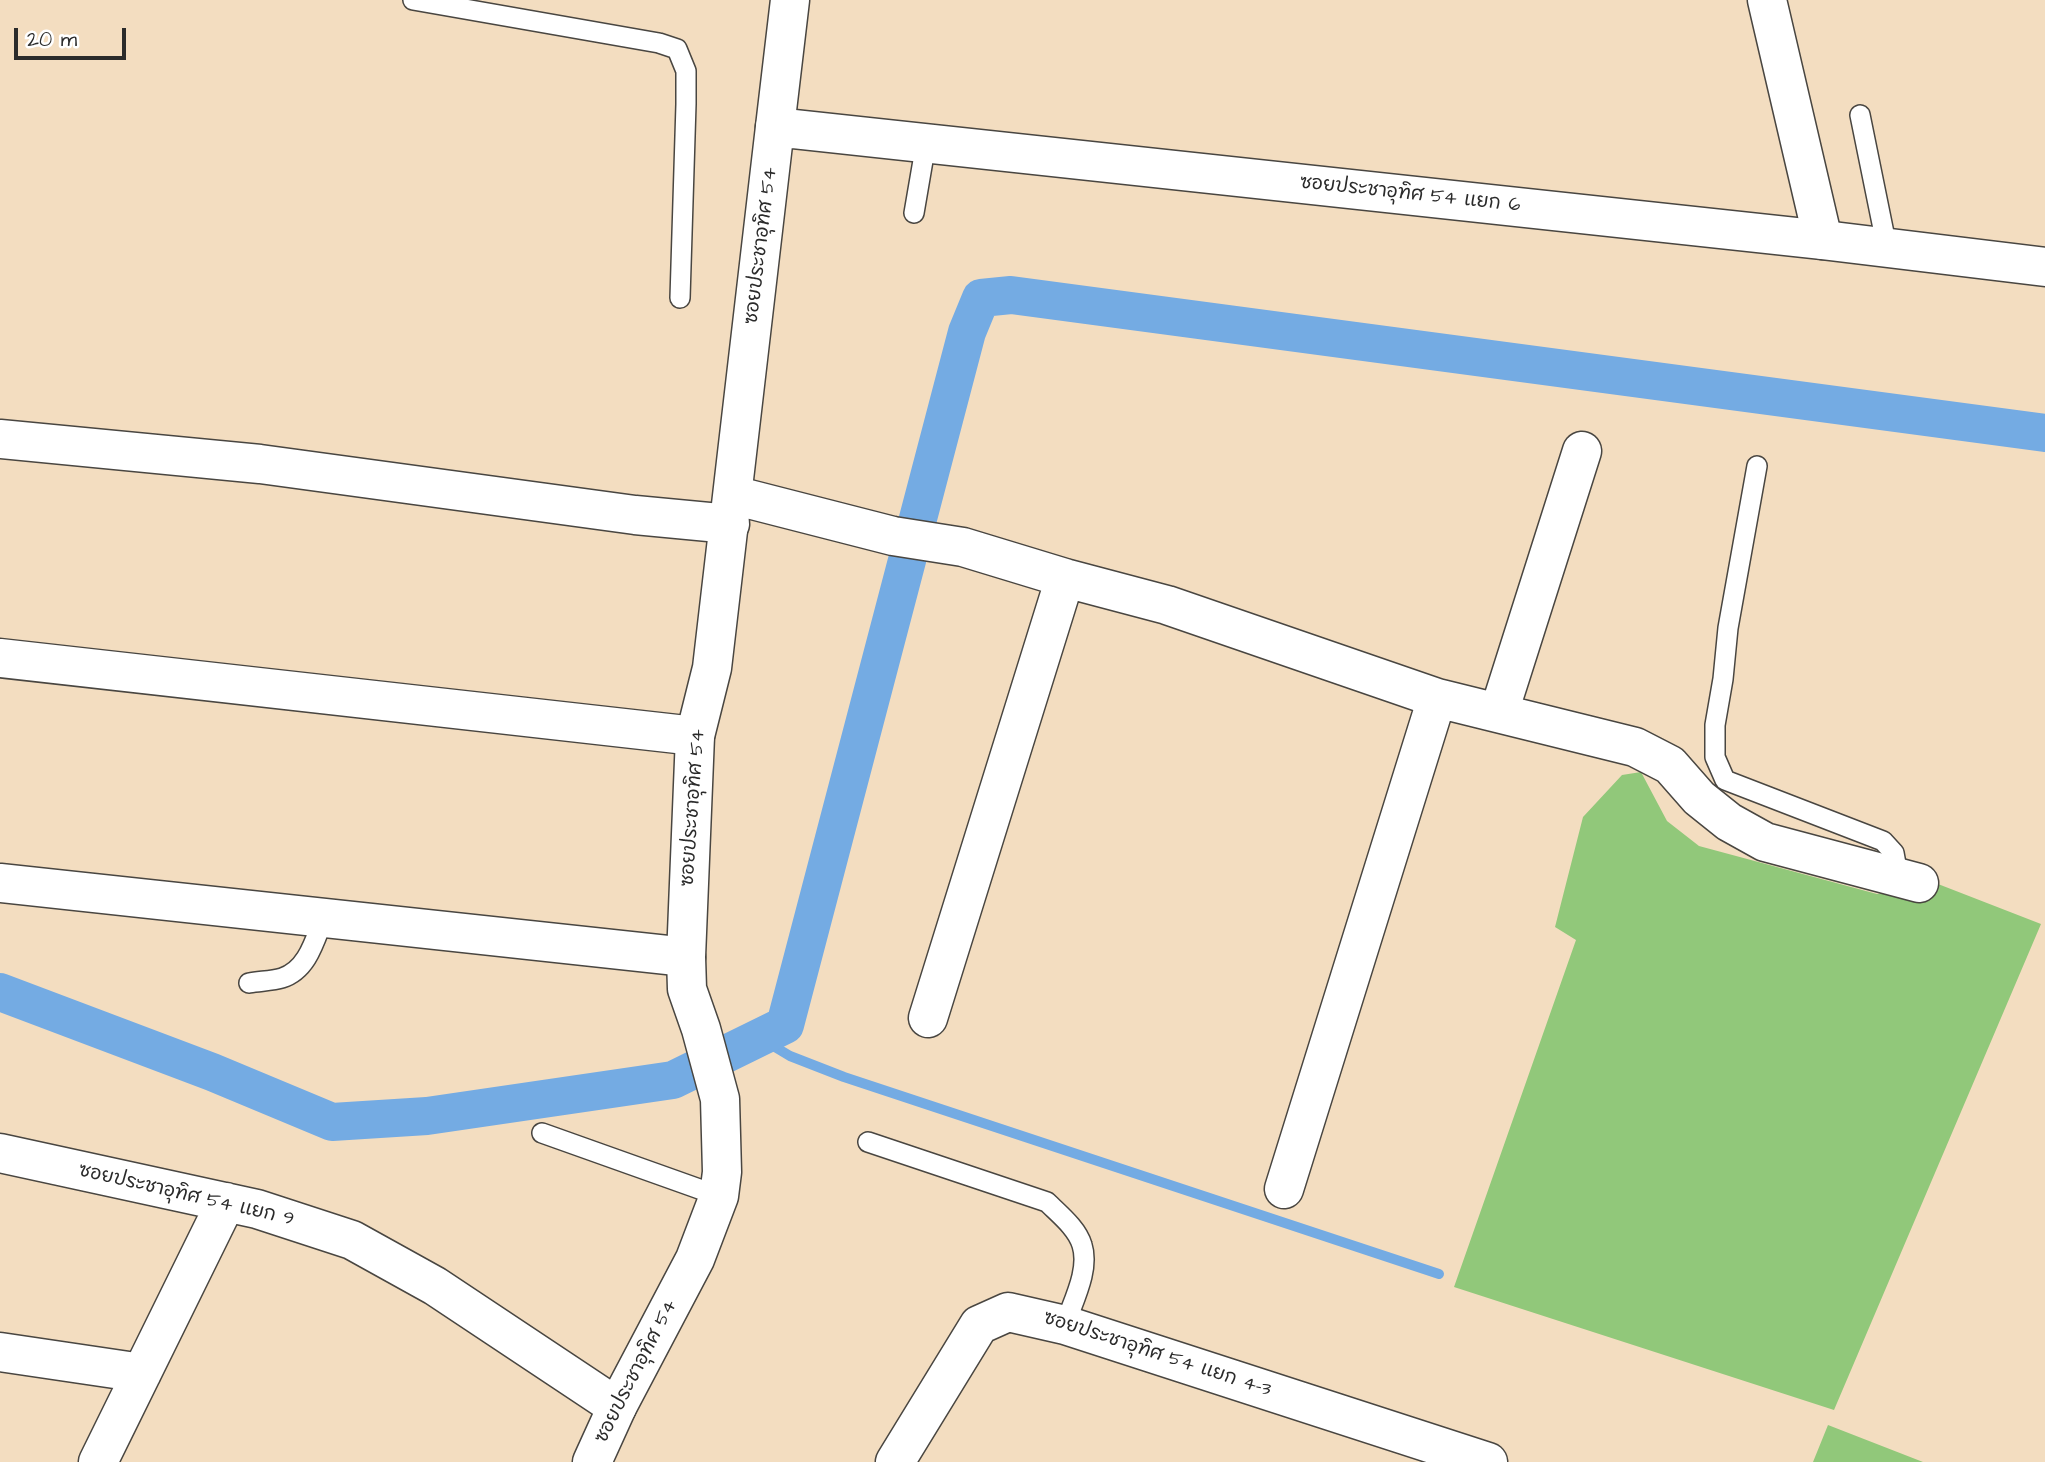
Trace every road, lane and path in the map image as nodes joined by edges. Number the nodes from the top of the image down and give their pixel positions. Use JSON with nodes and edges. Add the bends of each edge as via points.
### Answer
{"nodes":[{"id":1,"x":413,"y":0,"type":"edge"},
{"id":2,"x":790,"y":0,"type":"edge"},
{"id":3,"x":1767,"y":0,"type":"edge"},
{"id":4,"x":1860,"y":115,"type":"dead end"},
{"id":5,"x":775,"y":127,"type":"junction"},
{"id":6,"x":926,"y":143,"type":"junction"},
{"id":7,"x":914,"y":213,"type":"dead end"},
{"id":8,"x":1823,"y":240,"type":"junction"},
{"id":9,"x":1887,"y":248,"type":"junction"},
{"id":10,"x":2045,"y":267,"type":"edge"},
{"id":11,"x":680,"y":298,"type":"dead end"},
{"id":12,"x":0,"y":439,"type":"edge"},
{"id":13,"x":1582,"y":451,"type":"dead end"},
{"id":14,"x":1757,"y":466,"type":"dead end"},
{"id":15,"x":732,"y":510,"type":"junction"},
{"id":16,"x":1065,"y":578,"type":"junction"},
{"id":17,"x":0,"y":658,"type":"edge"},
{"id":18,"x":1437,"y":698,"type":"junction"},
{"id":19,"x":1499,"y":712,"type":"junction"},
{"id":20,"x":695,"y":736,"type":"junction"},
{"id":21,"x":1903,"y":880,"type":"joint"},
{"id":22,"x":0,"y":883,"type":"edge"},
{"id":23,"x":324,"y":917,"type":"junction"},
{"id":24,"x":685,"y":957,"type":"junction"},
{"id":25,"x":249,"y":983,"type":"dead end"},
{"id":26,"x":928,"y":1017,"type":"dead end"},
{"id":27,"x":542,"y":1133,"type":"dead end"},
{"id":28,"x":868,"y":1142,"type":"dead end"},
{"id":29,"x":0,"y":1153,"type":"edge"},
{"id":30,"x":1284,"y":1189,"type":"dead end"},
{"id":31,"x":719,"y":1196,"type":"junction"},
{"id":32,"x":226,"y":1202,"type":"junction"},
{"id":33,"x":1065,"y":1325,"type":"junction"},
{"id":34,"x":0,"y":1352,"type":"edge"},
{"id":35,"x":142,"y":1373,"type":"junction"},
{"id":36,"x":617,"y":1407,"type":"junction"},
{"id":37,"x":98,"y":1462,"type":"edge"},
{"id":38,"x":592,"y":1462,"type":"edge"},
{"id":39,"x":895,"y":1462,"type":"edge"},
{"id":40,"x":1488,"y":1462,"type":"edge"}],
"edges":[{"from":1,"to":11,"type":"lane","via":[[677,49],[686,71]]},
{"from":2,"to":5,"type":"street","name":"ซอยประชาอุทิศ 54"},
{"from":3,"to":8,"type":"street"},
{"from":4,"to":9,"type":"lane"},
{"from":5,"to":6,"type":"street","name":"ซอยประชาอุทิศ 54 แยก 6"},
{"from":5,"to":15,"type":"street","name":"ซอยประชาอุทิศ 54"},
{"from":6,"to":7,"type":"lane"},
{"from":6,"to":8,"type":"street","name":"ซอยประชาอุทิศ 54 แยก 6"},
{"from":8,"to":9,"type":"street","name":"ซอยประชาอุทิศ 54 แยก 6"},
{"from":9,"to":10,"type":"street","name":"ซอยประชาอุทิศ 54 แยก 6"},
{"from":12,"to":15,"type":"street","via":[[260,464],[635,515]]},
{"from":13,"to":19,"type":"street"},
{"from":14,"to":21,"type":"lane","via":[[1728,628],[1715,757],[1725,780],[1883,841],[1894,853]]},
{"from":15,"to":16,"type":"street","via":[[963,547]]},
{"from":15,"to":20,"type":"street","name":"ซอยประชาอุทิศ 54","via":[[712,668]]},
{"from":16,"to":18,"type":"street","via":[[1167,605]]},
{"from":16,"to":26,"type":"street"},
{"from":17,"to":20,"type":"street"},
{"from":18,"to":19,"type":"street"},
{"from":18,"to":30,"type":"street"},
{"from":19,"to":21,"type":"street","via":[[1635,747],[1670,765],[1699,798],[1765,842]]},
{"from":20,"to":24,"type":"street","name":"ซอยประชาอุทิศ 54"},
{"from":22,"to":23,"type":"street"},
{"from":23,"to":24,"type":"street"},
{"from":23,"to":25,"type":"lane","via":[[296,972]]},
{"from":24,"to":31,"type":"street","name":"ซอยประชาอุทิศ 54","via":[[687,989],[720,1099]]},
{"from":27,"to":31,"type":"lane"},
{"from":28,"to":33,"type":"lane","via":[[1047,1202],[1082,1244],[1083,1269]]},
{"from":29,"to":32,"type":"street","name":"ซอยประชาอุทิศ 54 แยก 9"},
{"from":31,"to":36,"type":"street","name":"ซอยประชาอุทิศ 54","via":[[695,1259]]},
{"from":32,"to":35,"type":"street"},
{"from":32,"to":36,"type":"street","name":"ซอยประชาอุทิศ 54 แยก 9","via":[[352,1240],[435,1286]]},
{"from":33,"to":39,"type":"street","name":"ซอยประชาอุทิศ 54 แยก 4-3","via":[[1008,1312],[979,1325]]},
{"from":33,"to":40,"type":"street","name":"ซอยประชาอุทิศ 54 แยก 4-3"},
{"from":34,"to":35,"type":"street"},
{"from":35,"to":37,"type":"street"},
{"from":36,"to":38,"type":"street","name":"ซอยประชาอุทิศ 54"}]}
